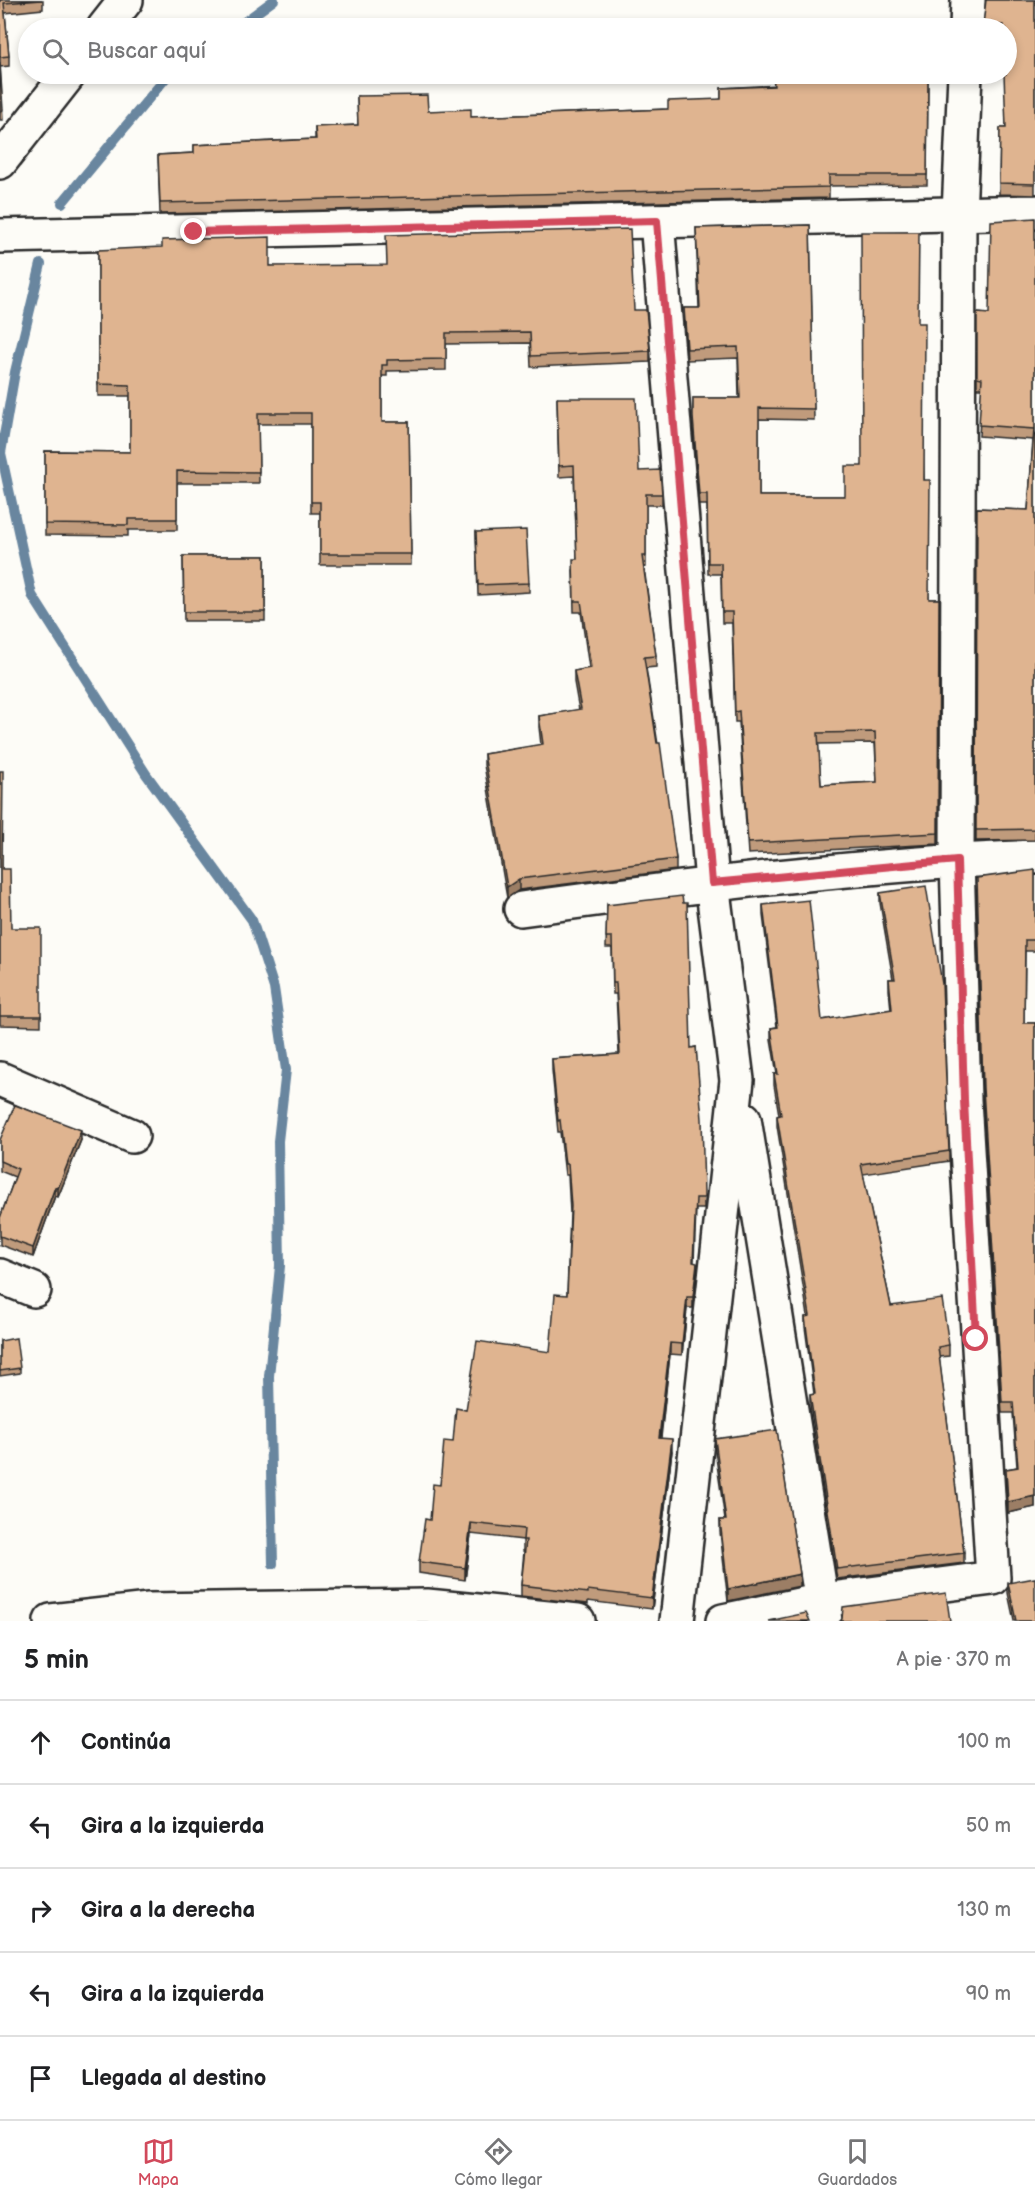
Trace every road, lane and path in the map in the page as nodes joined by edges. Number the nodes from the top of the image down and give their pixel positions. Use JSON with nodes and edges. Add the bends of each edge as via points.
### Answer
{"nodes":[{"id":1,"x":126,"y":0,"type":"edge"},
{"id":2,"x":968,"y":0,"type":"edge"},
{"id":3,"x":112,"y":18,"type":"edge"},
{"id":4,"x":967,"y":18,"type":"edge"},
{"id":5,"x":61,"y":84,"type":"edge"},
{"id":6,"x":965,"y":84,"type":"edge"},
{"id":7,"x":0,"y":162,"type":"edge"},
{"id":8,"x":1035,"y":212,"type":"edge"},
{"id":9,"x":959,"y":214,"type":"junction"},
{"id":10,"x":657,"y":221,"type":"junction"},
{"id":11,"x":0,"y":236,"type":"edge"},
{"id":12,"x":1035,"y":858,"type":"edge"},
{"id":13,"x":957,"y":860,"type":"junction"},
{"id":14,"x":712,"y":883,"type":"junction"},
{"id":15,"x":521,"y":909,"type":"dead end"},
{"id":16,"x":0,"y":1079,"type":"edge"},
{"id":17,"x":737,"y":1080,"type":"junction"},
{"id":18,"x":132,"y":1136,"type":"dead end"},
{"id":19,"x":0,"y":1276,"type":"edge"},
{"id":20,"x":34,"y":1290,"type":"dead end"},
{"id":21,"x":824,"y":1611,"type":"edge"},
{"id":22,"x":150,"y":1616,"type":"edge"},
{"id":23,"x":51,"y":1621,"type":"edge"},
{"id":24,"x":578,"y":1621,"type":"edge"},
{"id":25,"x":677,"y":1621,"type":"edge"},
{"id":26,"x":723,"y":1621,"type":"edge"}],
"edges":[{"from":1,"to":3,"type":"street"},
{"from":2,"to":4,"type":"street"},
{"from":5,"to":7,"type":"street"},
{"from":6,"to":9,"type":"street"},
{"from":8,"to":9,"type":"street"},
{"from":9,"to":10,"type":"street"},
{"from":9,"to":13,"type":"street"},
{"from":10,"to":11,"type":"street"},
{"from":10,"to":14,"type":"street"},
{"from":12,"to":13,"type":"street"},
{"from":13,"to":14,"type":"street"},
{"from":13,"to":21,"type":"street","via":[[965,1112],[993,1578]]},
{"from":14,"to":15,"type":"street"},
{"from":14,"to":17,"type":"street"},
{"from":16,"to":18,"type":"street"},
{"from":17,"to":21,"type":"street"},
{"from":17,"to":25,"type":"street"},
{"from":19,"to":20,"type":"street"},
{"from":21,"to":26,"type":"street"},
{"from":22,"to":23,"type":"street"},
{"from":22,"to":24,"type":"street","via":[[427,1606]]}]}
